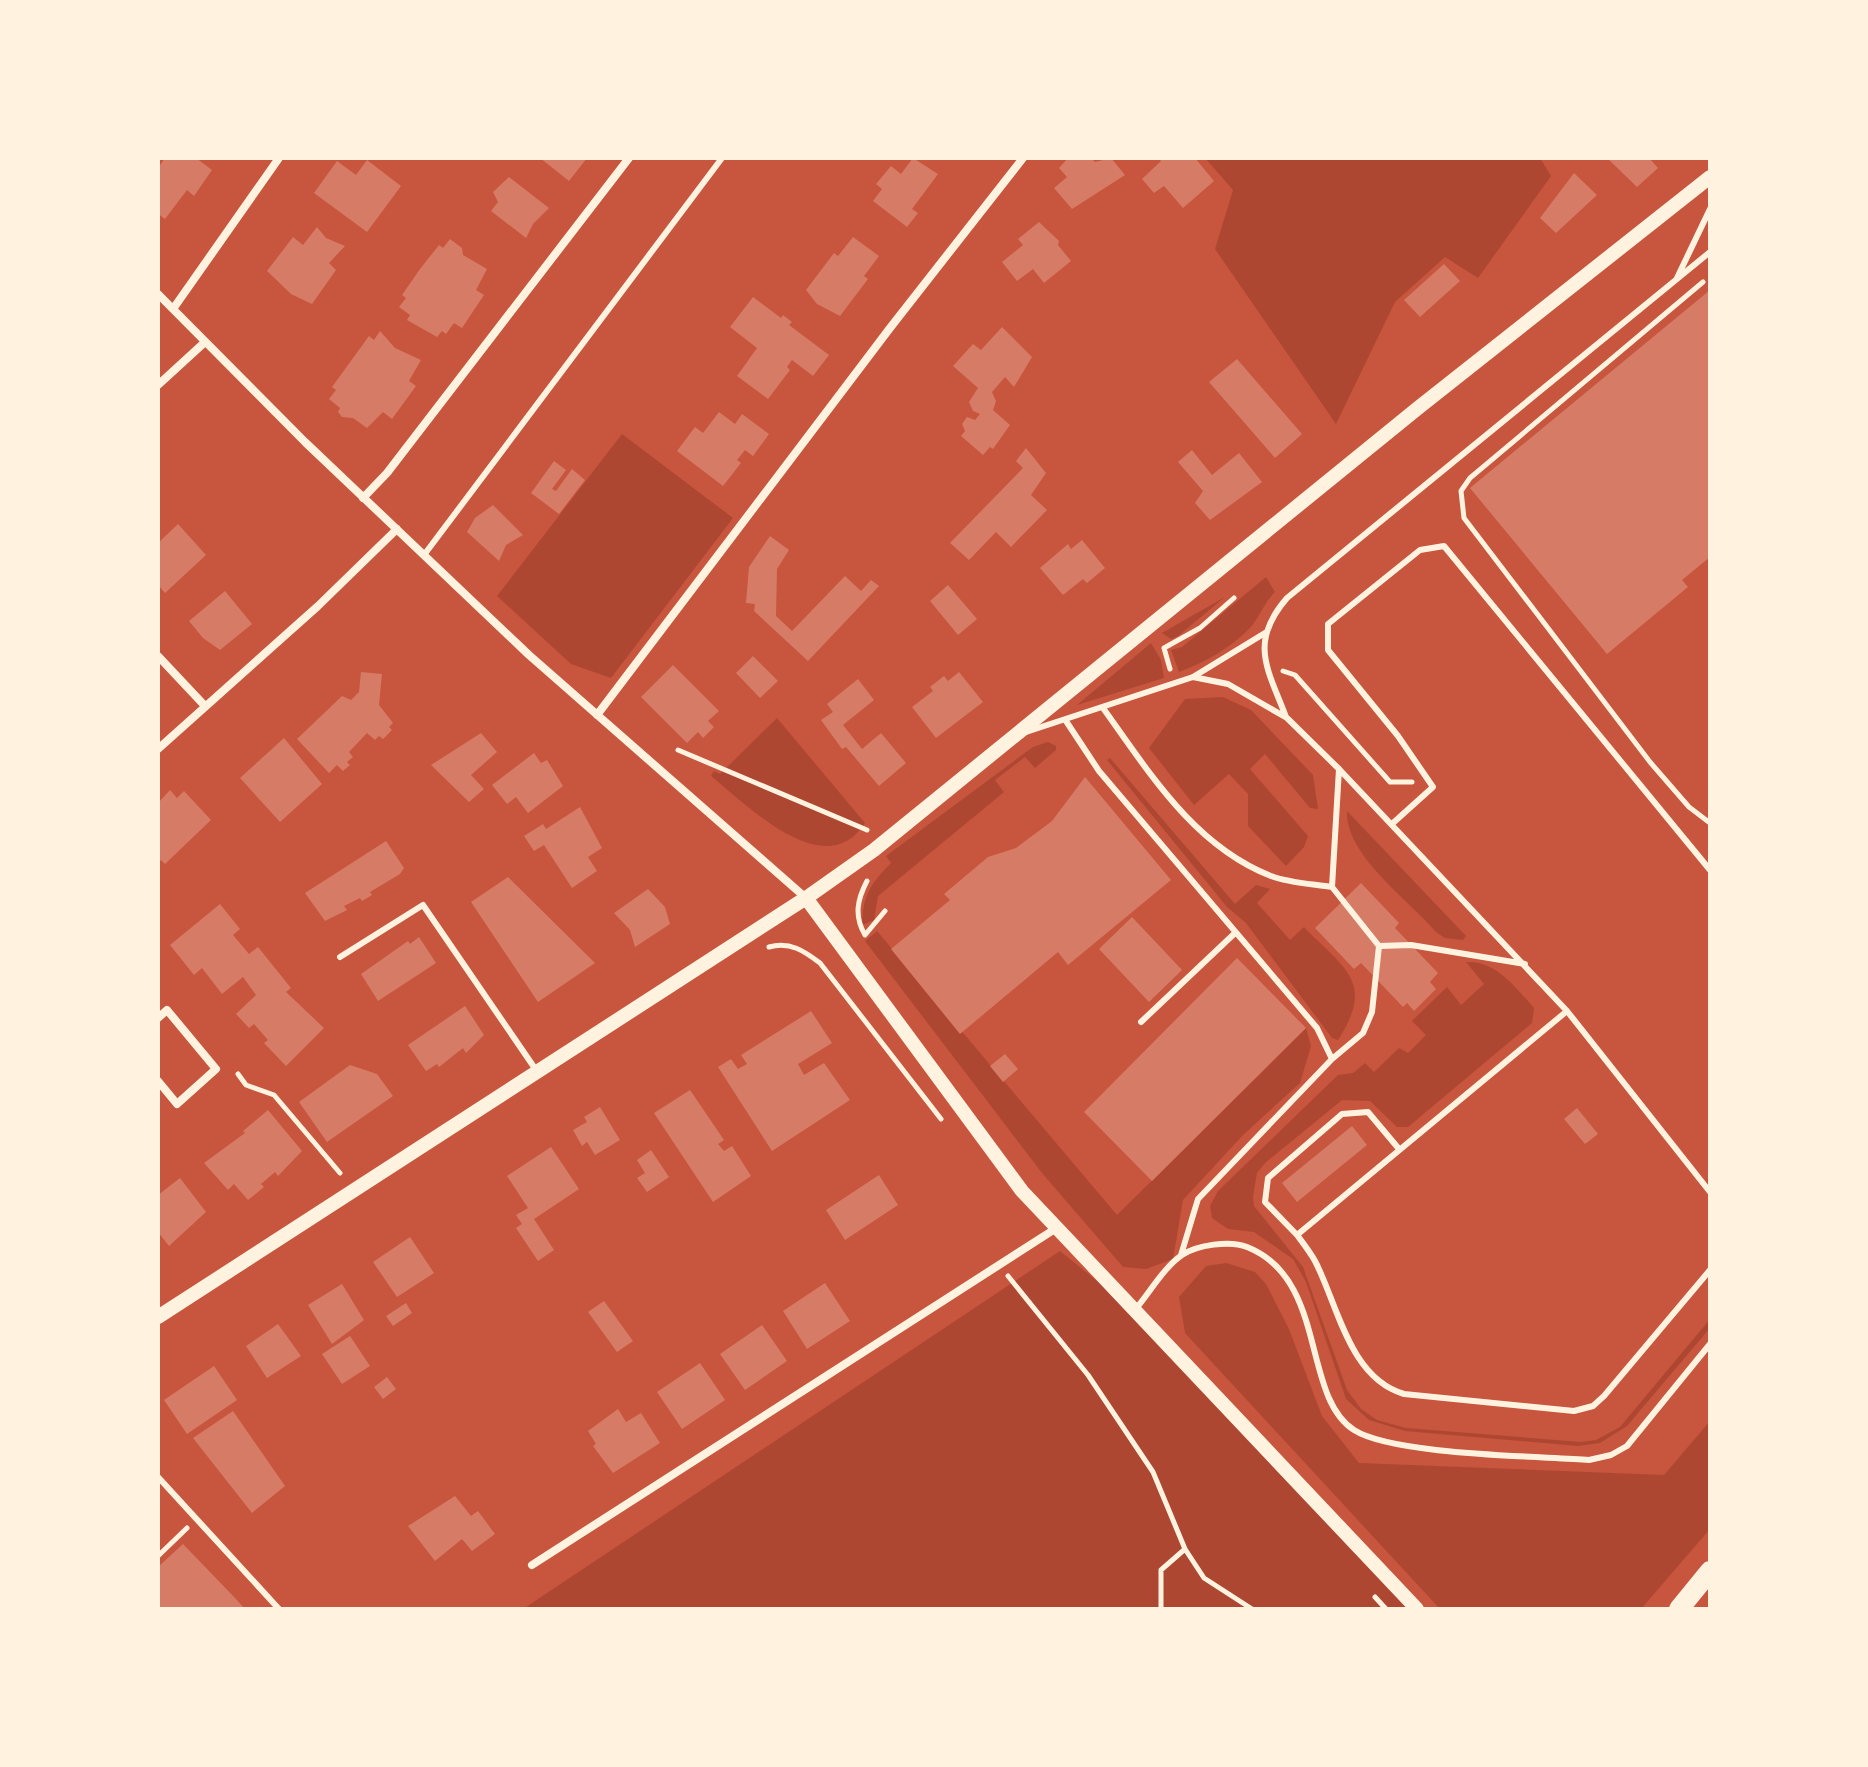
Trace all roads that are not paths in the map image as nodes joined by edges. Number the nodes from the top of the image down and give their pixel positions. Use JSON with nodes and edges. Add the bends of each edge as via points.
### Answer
{"nodes":[{"id":1,"x":279,"y":158,"type":"edge"},
{"id":2,"x":629,"y":158,"type":"edge"},
{"id":3,"x":722,"y":158,"type":"edge"},
{"id":4,"x":1023,"y":158,"type":"edge"},
{"id":5,"x":1710,"y":177,"type":"edge"},
{"id":6,"x":1710,"y":209,"type":"edge"},
{"id":7,"x":1710,"y":252,"type":"edge"},
{"id":8,"x":1676,"y":280,"type":"junction"},
{"id":9,"x":158,"y":294,"type":"edge"},
{"id":10,"x":173,"y":309,"type":"junction"},
{"id":11,"x":205,"y":342,"type":"junction"},
{"id":12,"x":158,"y":385,"type":"edge"},
{"id":13,"x":363,"y":498,"type":"junction"},
{"id":14,"x":397,"y":529,"type":"junction"},
{"id":15,"x":424,"y":555,"type":"junction"},
{"id":16,"x":1265,"y":633,"type":"junction"},
{"id":17,"x":158,"y":656,"type":"edge"},
{"id":18,"x":1193,"y":677,"type":"junction"},
{"id":19,"x":205,"y":706,"type":"junction"},
{"id":20,"x":1103,"y":708,"type":"junction"},
{"id":21,"x":597,"y":715,"type":"junction"},
{"id":22,"x":1287,"y":718,"type":"junction"},
{"id":23,"x":1066,"y":721,"type":"junction"},
{"id":24,"x":1018,"y":734,"type":"junction"},
{"id":25,"x":158,"y":749,"type":"edge"},
{"id":26,"x":1339,"y":769,"type":"junction"},
{"id":27,"x":1393,"y":823,"type":"junction"},
{"id":28,"x":1710,"y":870,"type":"edge"},
{"id":29,"x":1332,"y":887,"type":"junction"},
{"id":30,"x":806,"y":898,"type":"junction"},
{"id":31,"x":1235,"y":933,"type":"junction"},
{"id":32,"x":1379,"y":946,"type":"junction"},
{"id":33,"x":340,"y":957,"type":"dead end"},
{"id":34,"x":1525,"y":964,"type":"junction"},
{"id":35,"x":1567,"y":1011,"type":"junction"},
{"id":36,"x":158,"y":1018,"type":"edge"},
{"id":37,"x":1141,"y":1022,"type":"dead end"},
{"id":38,"x":1332,"y":1059,"type":"junction"},
{"id":39,"x":536,"y":1070,"type":"junction"},
{"id":40,"x":158,"y":1081,"type":"edge"},
{"id":41,"x":1399,"y":1149,"type":"junction"},
{"id":42,"x":1710,"y":1192,"type":"edge"},
{"id":43,"x":1055,"y":1229,"type":"junction"},
{"id":44,"x":1297,"y":1235,"type":"junction"},
{"id":45,"x":1181,"y":1255,"type":"junction"},
{"id":46,"x":1710,"y":1270,"type":"edge"},
{"id":47,"x":1134,"y":1311,"type":"junction"},
{"id":48,"x":158,"y":1317,"type":"edge"},
{"id":49,"x":1710,"y":1344,"type":"edge"},
{"id":50,"x":158,"y":1477,"type":"edge"},
{"id":51,"x":532,"y":1565,"type":"dead end"},
{"id":52,"x":1710,"y":1571,"type":"edge"},
{"id":53,"x":279,"y":1609,"type":"edge"},
{"id":54,"x":1417,"y":1609,"type":"edge"},
{"id":55,"x":1679,"y":1609,"type":"edge"}],
"edges":[{"from":1,"to":10,"type":"street"},
{"from":2,"to":13,"type":"street"},
{"from":3,"to":15,"type":"lane"},
{"from":4,"to":21,"type":"street"},
{"from":5,"to":24,"type":"street"},
{"from":6,"to":8,"type":"lane"},
{"from":7,"to":8,"type":"lane"},
{"from":8,"to":16,"type":"lane","via":[[1287,598]]},
{"from":9,"to":10,"type":"street"},
{"from":10,"to":11,"type":"street"},
{"from":11,"to":12,"type":"street"},
{"from":11,"to":13,"type":"street"},
{"from":13,"to":14,"type":"street"},
{"from":14,"to":15,"type":"street"},
{"from":14,"to":19,"type":"street"},
{"from":15,"to":21,"type":"street"},
{"from":16,"to":18,"type":"lane"},
{"from":16,"to":22,"type":"lane","via":[[1262,653]]},
{"from":17,"to":19,"type":"street"},
{"from":18,"to":20,"type":"lane"},
{"from":18,"to":22,"type":"lane","via":[[1228,684]]},
{"from":19,"to":25,"type":"street"},
{"from":20,"to":23,"type":"lane"},
{"from":20,"to":29,"type":"lane","via":[[1174,804],[1208,839],[1272,877]]},
{"from":21,"to":30,"type":"street"},
{"from":22,"to":26,"type":"lane"},
{"from":23,"to":24,"type":"lane"},
{"from":23,"to":31,"type":"lane","via":[[1099,771]]},
{"from":24,"to":30,"type":"street"},
{"from":26,"to":27,"type":"lane"},
{"from":26,"to":29,"type":"lane"},
{"from":27,"to":28,"type":"lane","via":[[1433,787],[1328,650],[1328,624],[1420,550],[1444,546]]},
{"from":27,"to":34,"type":"lane"},
{"from":29,"to":32,"type":"lane"},
{"from":30,"to":39,"type":"street"},
{"from":30,"to":43,"type":"street"},
{"from":31,"to":37,"type":"lane"},
{"from":31,"to":38,"type":"lane","via":[[1317,1028]]},
{"from":32,"to":34,"type":"lane","via":[[1411,945]]},
{"from":32,"to":38,"type":"lane","via":[[1372,1012],[1363,1033]]},
{"from":33,"to":39,"type":"lane","via":[[423,905]]},
{"from":34,"to":35,"type":"lane"},
{"from":35,"to":41,"type":"lane"},
{"from":35,"to":42,"type":"lane"},
{"from":36,"to":40,"type":"street","via":[[167,1010],[216,1069],[177,1104]]},
{"from":38,"to":45,"type":"lane","via":[[1198,1199]]},
{"from":39,"to":48,"type":"street"},
{"from":41,"to":44,"type":"lane"},
{"from":41,"to":44,"type":"lane","via":[[1368,1112],[1342,1114],[1331,1123],[1268,1178],[1265,1202]]},
{"from":43,"to":47,"type":"street"},
{"from":43,"to":51,"type":"street"},
{"from":44,"to":46,"type":"lane","via":[[1315,1261],[1346,1336],[1387,1389],[1574,1411],[1593,1406],[1604,1396]]},
{"from":45,"to":47,"type":"lane"},
{"from":45,"to":49,"type":"lane","via":[[1209,1246],[1242,1245],[1268,1256],[1296,1294],[1333,1404],[1352,1429],[1389,1444],[1589,1460],[1611,1455],[1641,1431]]},
{"from":47,"to":54,"type":"street"},
{"from":50,"to":53,"type":"lane"},
{"from":52,"to":55,"type":"main road"}]}
